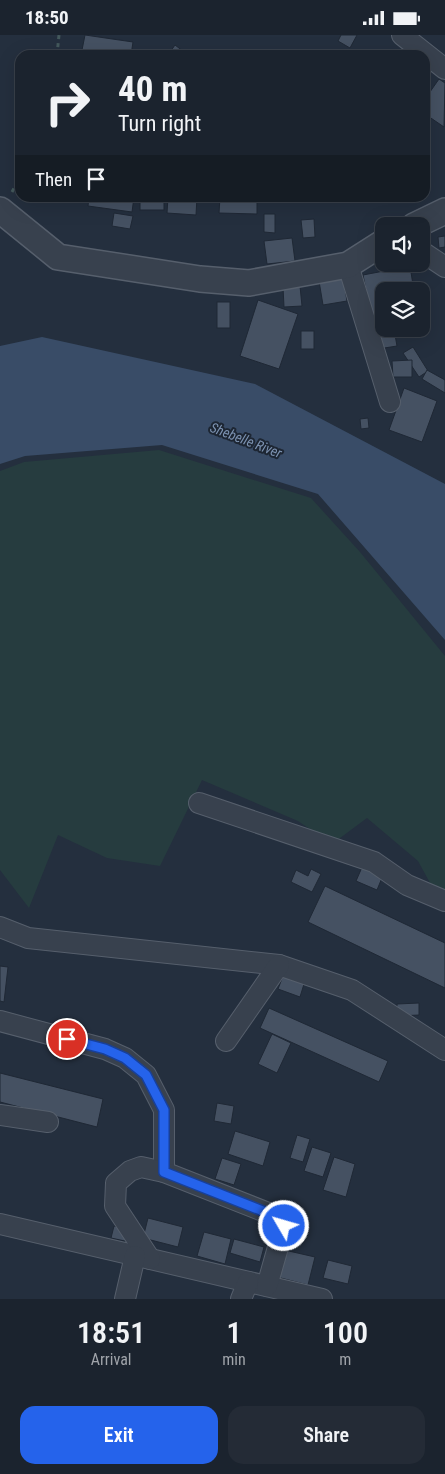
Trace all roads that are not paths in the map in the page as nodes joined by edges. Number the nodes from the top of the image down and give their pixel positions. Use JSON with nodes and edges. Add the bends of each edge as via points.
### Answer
{"nodes":[{"id":1,"x":402,"y":35,"type":"edge"},
{"id":2,"x":421,"y":50,"type":"edge"},
{"id":3,"x":430,"y":57,"type":"edge"},
{"id":4,"x":445,"y":69,"type":"edge"},
{"id":5,"x":0,"y":210,"type":"edge"},
{"id":6,"x":445,"y":211,"type":"edge"},
{"id":7,"x":430,"y":218,"type":"edge"},
{"id":8,"x":375,"y":248,"type":"edge"},
{"id":9,"x":430,"y":257,"type":"edge"},
{"id":10,"x":348,"y":265,"type":"junction"},
{"id":11,"x":445,"y":267,"type":"edge"},
{"id":12,"x":390,"y":402,"type":"dead end"},
{"id":13,"x":199,"y":803,"type":"dead end"},
{"id":14,"x":445,"y":901,"type":"edge"},
{"id":15,"x":0,"y":927,"type":"edge"},
{"id":16,"x":279,"y":965,"type":"junction"},
{"id":17,"x":0,"y":1021,"type":"edge"},
{"id":18,"x":226,"y":1041,"type":"dead end"},
{"id":19,"x":445,"y":1049,"type":"edge"},
{"id":20,"x":0,"y":1115,"type":"edge"},
{"id":21,"x":48,"y":1122,"type":"dead end"},
{"id":22,"x":164,"y":1172,"type":"junction"},
{"id":23,"x":0,"y":1224,"type":"edge"},
{"id":24,"x":142,"y":1257,"type":"junction"},
{"id":25,"x":252,"y":1289,"type":"edge"},
{"id":26,"x":125,"y":1299,"type":"edge"},
{"id":27,"x":322,"y":1299,"type":"edge"}],
"edges":[{"from":1,"to":2,"type":"street"},
{"from":3,"to":4,"type":"street"},
{"from":5,"to":10,"type":"street","via":[[58,257],[200,279],[249,283]]},
{"from":6,"to":7,"type":"street"},
{"from":8,"to":10,"type":"street"},
{"from":9,"to":11,"type":"street"},
{"from":10,"to":12,"type":"street"},
{"from":13,"to":14,"type":"street","via":[[374,862],[407,885]]},
{"from":15,"to":16,"type":"street","via":[[28,938]]},
{"from":16,"to":18,"type":"street"},
{"from":16,"to":19,"type":"street","via":[[352,991]]},
{"from":17,"to":22,"type":"street","via":[[105,1049],[125,1058],[146,1075],[164,1110]]},
{"from":20,"to":21,"type":"street"},
{"from":22,"to":24,"type":"street","via":[[141,1167],[130,1171],[116,1183],[115,1206]]},
{"from":22,"to":25,"type":"street","via":[[281,1218],[284,1226]]},
{"from":23,"to":24,"type":"street"},
{"from":24,"to":25,"type":"street"},
{"from":24,"to":26,"type":"street"},
{"from":25,"to":27,"type":"street"}]}
